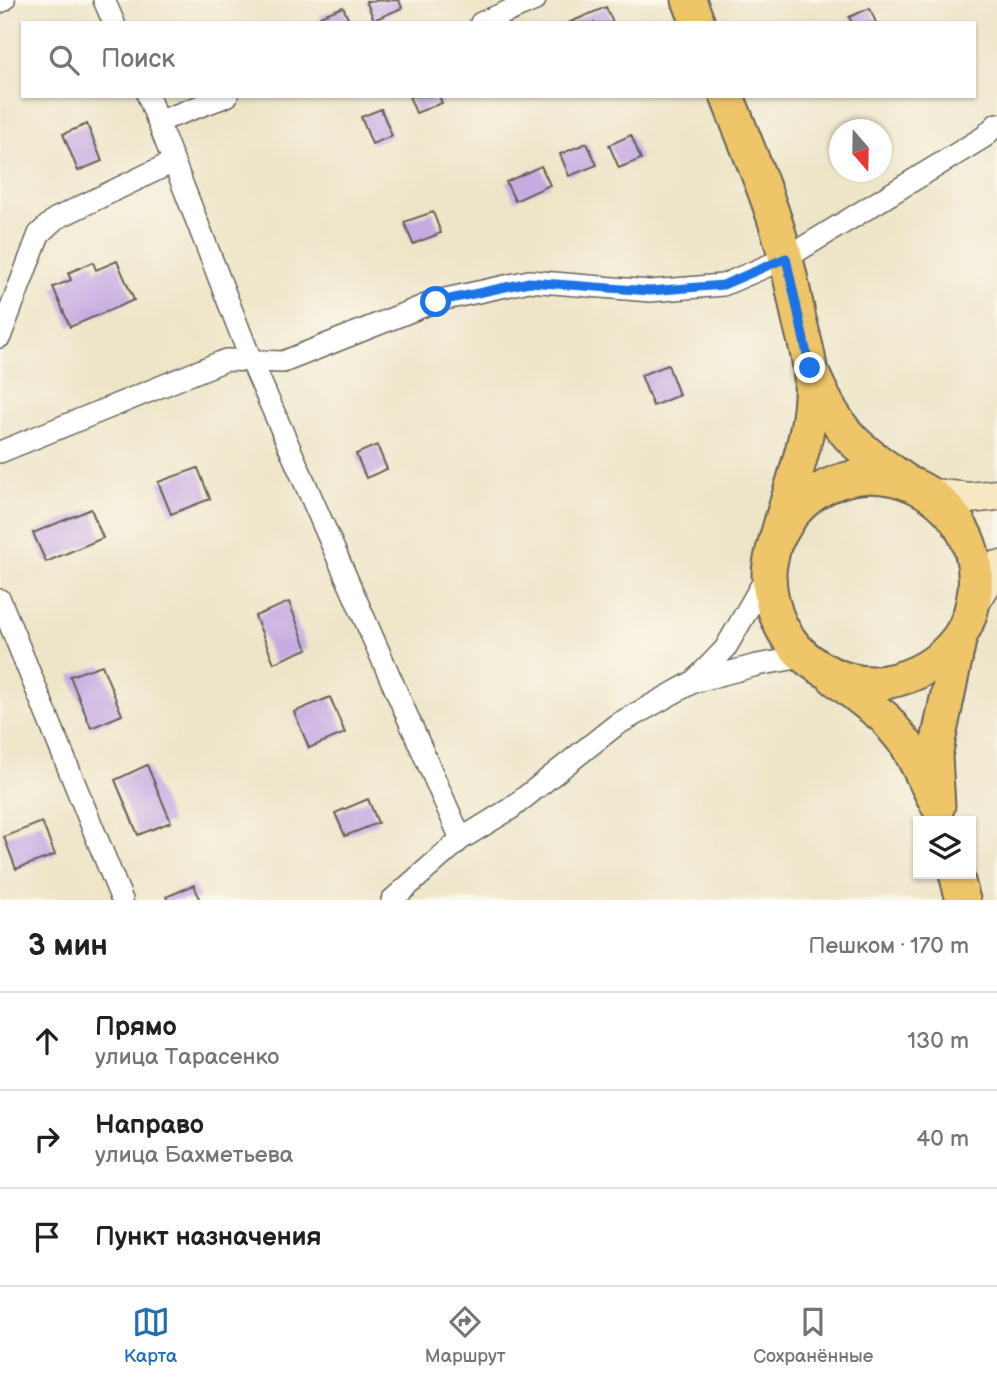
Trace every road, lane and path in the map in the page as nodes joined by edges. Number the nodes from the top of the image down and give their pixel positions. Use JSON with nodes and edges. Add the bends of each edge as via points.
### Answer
{"nodes":[{"id":1,"x":104,"y":0,"type":"edge"},
{"id":2,"x":535,"y":0,"type":"edge"},
{"id":3,"x":689,"y":0,"type":"edge"},
{"id":4,"x":113,"y":21,"type":"edge"},
{"id":5,"x":486,"y":21,"type":"edge"},
{"id":6,"x":697,"y":21,"type":"edge"},
{"id":7,"x":149,"y":98,"type":"edge"},
{"id":8,"x":221,"y":98,"type":"edge"},
{"id":9,"x":728,"y":98,"type":"edge"},
{"id":10,"x":160,"y":121,"type":"junction"},
{"id":11,"x":997,"y":124,"type":"edge"},
{"id":12,"x":173,"y":162,"type":"junction"},
{"id":13,"x":786,"y":258,"type":"junction"},
{"id":14,"x":0,"y":337,"type":"edge"},
{"id":15,"x":251,"y":360,"type":"junction"},
{"id":16,"x":810,"y":368,"type":"junction"},
{"id":17,"x":0,"y":452,"type":"edge"},
{"id":18,"x":919,"y":488,"type":"junction"},
{"id":19,"x":997,"y":495,"type":"edge"},
{"id":20,"x":776,"y":541,"type":"junction"},
{"id":21,"x":997,"y":566,"type":"edge"},
{"id":22,"x":769,"y":573,"type":"junction"},
{"id":23,"x":0,"y":600,"type":"edge"},
{"id":24,"x":974,"y":605,"type":"junction"},
{"id":25,"x":960,"y":636,"type":"junction"},
{"id":26,"x":815,"y":664,"type":"junction"},
{"id":27,"x":693,"y":682,"type":"junction"},
{"id":28,"x":940,"y":813,"type":"edge"},
{"id":29,"x":461,"y":839,"type":"junction"},
{"id":30,"x":957,"y":879,"type":"edge"},
{"id":31,"x":122,"y":900,"type":"edge"},
{"id":32,"x":393,"y":900,"type":"edge"},
{"id":33,"x":963,"y":900,"type":"edge"}],
"edges":[{"from":1,"to":4,"type":"street"},
{"from":2,"to":5,"type":"street"},
{"from":3,"to":6,"type":"main road"},
{"from":7,"to":10,"type":"street"},
{"from":8,"to":10,"type":"street"},
{"from":9,"to":13,"type":"main road"},
{"from":10,"to":12,"type":"street"},
{"from":11,"to":13,"type":"street","via":[[984,137]]},
{"from":12,"to":14,"type":"street","via":[[55,219],[39,234]]},
{"from":12,"to":15,"type":"street"},
{"from":13,"to":15,"type":"street","via":[[723,285],[650,291],[529,282],[436,302],[283,362]]},
{"from":13,"to":16,"type":"main road"},
{"from":15,"to":17,"type":"street","via":[[226,360]]},
{"from":15,"to":29,"type":"street"},
{"from":16,"to":18,"type":"main road","via":[[840,429]]},
{"from":16,"to":20,"type":"main road","via":[[808,425]]},
{"from":18,"to":19,"type":"main road","via":[[969,498]]},
{"from":18,"to":20,"type":"main road","via":[[877,476],[848,479],[818,491],[793,513]]},
{"from":18,"to":24,"type":"main road","via":[[953,514],[968,539],[976,571]]},
{"from":20,"to":22,"type":"main road"},
{"from":21,"to":24,"type":"main road"},
{"from":22,"to":26,"type":"main road","via":[[772,605],[785,635]]},
{"from":22,"to":27,"type":"street","via":[[725,649]]},
{"from":23,"to":31,"type":"street"},
{"from":24,"to":25,"type":"main road"},
{"from":25,"to":26,"type":"main road","via":[[937,661],[908,677],[881,683],[853,681]]},
{"from":25,"to":28,"type":"main road","via":[[935,756]]},
{"from":26,"to":27,"type":"street","via":[[758,665]]},
{"from":26,"to":28,"type":"main road","via":[[884,717],[907,745]]},
{"from":27,"to":29,"type":"street","via":[[616,724],[510,809]]},
{"from":29,"to":32,"type":"street"},
{"from":30,"to":33,"type":"main road"}]}
